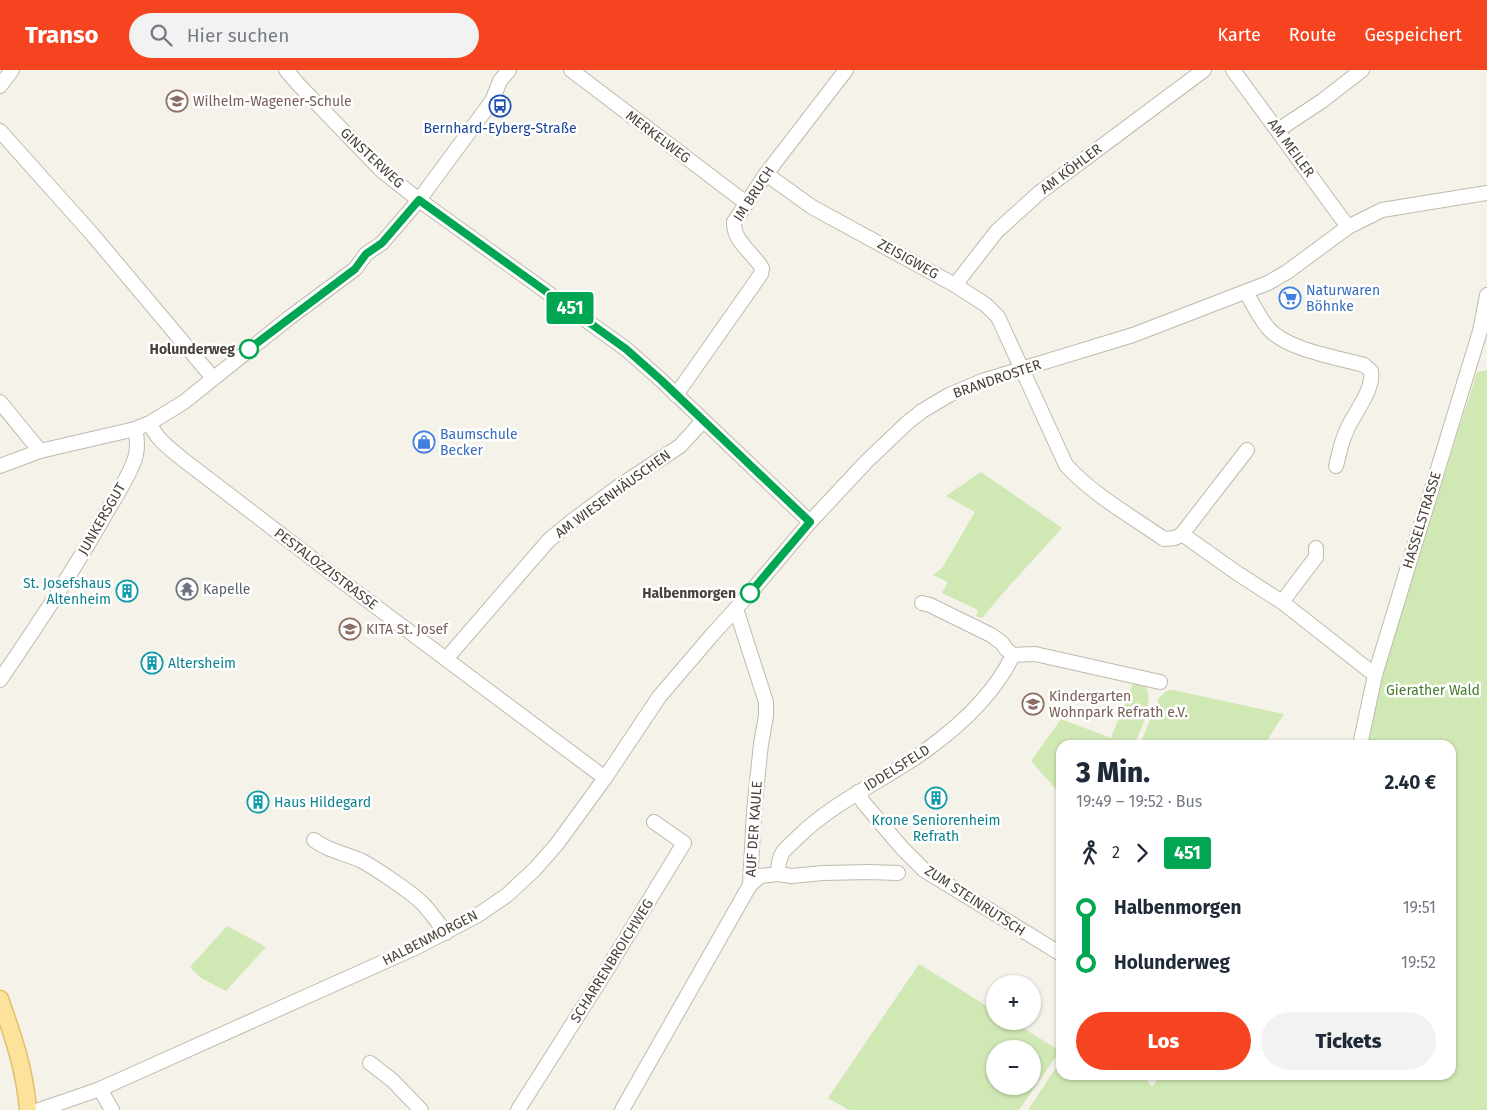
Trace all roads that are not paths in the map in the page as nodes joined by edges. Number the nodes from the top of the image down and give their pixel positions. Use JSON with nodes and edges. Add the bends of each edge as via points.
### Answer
{"nodes":[{"id":1,"x":12,"y":70,"type":"edge"},
{"id":2,"x":286,"y":70,"type":"edge"},
{"id":3,"x":509,"y":70,"type":"edge"},
{"id":4,"x":571,"y":70,"type":"edge"},
{"id":5,"x":846,"y":70,"type":"edge"},
{"id":6,"x":1204,"y":70,"type":"edge"},
{"id":7,"x":1233,"y":70,"type":"edge"},
{"id":8,"x":1362,"y":70,"type":"edge"},
{"id":9,"x":0,"y":86,"type":"edge"},
{"id":10,"x":1278,"y":130,"type":"junction"},
{"id":11,"x":0,"y":131,"type":"edge"},
{"id":12,"x":766,"y":174,"type":"junction"},
{"id":13,"x":1487,"y":193,"type":"edge"},
{"id":14,"x":419,"y":200,"type":"junction"},
{"id":15,"x":746,"y":203,"type":"junction"},
{"id":16,"x":1348,"y":227,"type":"junction"},
{"id":17,"x":955,"y":285,"type":"junction"},
{"id":18,"x":1246,"y":292,"type":"junction"},
{"id":19,"x":1487,"y":295,"type":"edge"},
{"id":20,"x":1022,"y":369,"type":"junction"},
{"id":21,"x":213,"y":378,"type":"junction"},
{"id":22,"x":676,"y":395,"type":"junction"},
{"id":23,"x":0,"y":402,"type":"edge"},
{"id":24,"x":704,"y":421,"type":"junction"},
{"id":25,"x":150,"y":424,"type":"junction"},
{"id":26,"x":135,"y":429,"type":"junction"},
{"id":27,"x":1247,"y":450,"type":"dead end"},
{"id":28,"x":40,"y":451,"type":"junction"},
{"id":29,"x":0,"y":466,"type":"edge"},
{"id":30,"x":1336,"y":466,"type":"dead end"},
{"id":31,"x":810,"y":522,"type":"junction"},
{"id":32,"x":1182,"y":534,"type":"junction"},
{"id":33,"x":1316,"y":548,"type":"dead end"},
{"id":34,"x":1282,"y":602,"type":"junction"},
{"id":35,"x":922,"y":603,"type":"dead end"},
{"id":36,"x":736,"y":609,"type":"junction"},
{"id":37,"x":1013,"y":655,"type":"junction"},
{"id":38,"x":446,"y":659,"type":"junction"},
{"id":39,"x":1375,"y":674,"type":"junction"},
{"id":40,"x":0,"y":680,"type":"edge"},
{"id":41,"x":1160,"y":682,"type":"dead end"},
{"id":42,"x":1361,"y":740,"type":"edge"},
{"id":43,"x":606,"y":778,"type":"junction"},
{"id":44,"x":858,"y":792,"type":"junction"},
{"id":45,"x":654,"y":822,"type":"dead end"},
{"id":46,"x":314,"y":840,"type":"dead end"},
{"id":47,"x":898,"y":873,"type":"dead end"},
{"id":48,"x":778,"y":874,"type":"junction"},
{"id":49,"x":750,"y":885,"type":"junction"},
{"id":50,"x":446,"y":933,"type":"junction"},
{"id":51,"x":1056,"y":951,"type":"edge"},
{"id":52,"x":0,"y":998,"type":"edge"},
{"id":53,"x":370,"y":1063,"type":"dead end"},
{"id":54,"x":100,"y":1088,"type":"junction"},
{"id":55,"x":28,"y":1110,"type":"edge"},
{"id":56,"x":39,"y":1110,"type":"edge"},
{"id":57,"x":112,"y":1110,"type":"edge"},
{"id":58,"x":421,"y":1110,"type":"edge"},
{"id":59,"x":518,"y":1110,"type":"edge"},
{"id":60,"x":622,"y":1110,"type":"edge"}],
"edges":[{"from":1,"to":9,"type":"street"},
{"from":2,"to":14,"type":"street","name":"GINSTERWEG","via":[[381,170]]},
{"from":3,"to":14,"type":"street","via":[[500,81],[492,101]]},
{"from":4,"to":15,"type":"street","name":"MERKELWEG"},
{"from":5,"to":12,"type":"street","name":"IM BRUCH"},
{"from":6,"to":17,"type":"street","name":"AM KÖHLER","via":[[1039,193],[997,231]]},
{"from":7,"to":10,"type":"street","name":"AM MEILER"},
{"from":8,"to":10,"type":"street"},
{"from":10,"to":16,"type":"street","name":"AM MEILER"},
{"from":11,"to":21,"type":"street"},
{"from":12,"to":15,"type":"street","name":"IM BRUCH"},
{"from":12,"to":17,"type":"street","name":"ZEISIGWEG","via":[[812,207]]},
{"from":13,"to":16,"type":"street","name":"BRANDROSTER","via":[[1382,210]]},
{"from":14,"to":21,"type":"street","via":[[355,269]]},
{"from":14,"to":22,"type":"street","name":"GINSTERWEG","via":[[626,349]]},
{"from":15,"to":22,"type":"street","name":"IM BRUCH","via":[[733,229],[762,268],[761,274]]},
{"from":16,"to":18,"type":"street","name":"BRANDROSTER","via":[[1287,272]]},
{"from":17,"to":20,"type":"street","name":"ZEISIGWEG","via":[[998,317]]},
{"from":18,"to":20,"type":"street","name":"BRANDROSTER","via":[[1133,335]]},
{"from":18,"to":30,"type":"street","via":[[1269,329],[1284,341],[1364,365],[1371,371],[1372,377],[1361,407],[1346,431]]},
{"from":19,"to":39,"type":"street","name":"HASSELSTRASSE","via":[[1480,331]]},
{"from":20,"to":31,"type":"street","name":"BRANDROSTER","via":[[958,391],[922,411],[880,448]]},
{"from":20,"to":32,"type":"street","name":"ZEISIGWEG","via":[[1066,464],[1077,476],[1164,539]]},
{"from":21,"to":25,"type":"street"},
{"from":22,"to":24,"type":"street","name":"GINSTERWEG"},
{"from":23,"to":28,"type":"street"},
{"from":24,"to":31,"type":"street","name":"GINSTERWEG"},
{"from":24,"to":38,"type":"street","name":"AM WIESENHÄUSCHEN","via":[[680,446],[618,487],[549,540]]},
{"from":25,"to":26,"type":"street"},
{"from":25,"to":38,"type":"street","name":"PESTALOZZISTRASSE","via":[[158,437],[185,461]]},
{"from":26,"to":28,"type":"street"},
{"from":26,"to":40,"type":"street","name":"JUNKERSGUT","via":[[137,451],[133,465],[87,546]]},
{"from":27,"to":32,"type":"street"},
{"from":28,"to":29,"type":"street"},
{"from":31,"to":36,"type":"street","name":"BRANDROSTER"},
{"from":32,"to":34,"type":"street"},
{"from":33,"to":34,"type":"street","via":[[1316,557]]},
{"from":34,"to":39,"type":"street"},
{"from":35,"to":37,"type":"street","via":[[991,635]]},
{"from":36,"to":43,"type":"street","name":"HALBENMORGEN","via":[[659,697]]},
{"from":36,"to":49,"type":"street","name":"AUF DER KAULE","via":[[766,702]]},
{"from":37,"to":41,"type":"street","via":[[1035,654]]},
{"from":37,"to":44,"type":"street","name":"IDDELSFELD","via":[[998,680],[957,726],[929,748]]},
{"from":38,"to":43,"type":"street","name":"PESTALOZZISTRASSE"},
{"from":39,"to":42,"type":"street","name":"HASSELSTRASSE"},
{"from":43,"to":50,"type":"street","name":"HALBENMORGEN","via":[[535,869],[507,895]]},
{"from":44,"to":48,"type":"street","name":"IDDELSFELD","via":[[805,830],[783,853]]},
{"from":44,"to":51,"type":"street","name":"ZUM STEINRUTSCH","via":[[863,802],[924,870]]},
{"from":45,"to":59,"type":"street","name":"SCHARRENBROICHWEG","via":[[684,843]]},
{"from":46,"to":50,"type":"street","via":[[324,848],[363,862],[407,892],[423,904]]},
{"from":47,"to":48,"type":"street"},
{"from":48,"to":49,"type":"street","via":[[760,876]]},
{"from":49,"to":60,"type":"street","name":"AUF DER KAULE"},
{"from":50,"to":54,"type":"street","name":"HALBENMORGEN"},
{"from":52,"to":55,"type":"main road","via":[[22,1064]]},
{"from":53,"to":58,"type":"street"},
{"from":54,"to":56,"type":"street","name":"HALBENMORGEN"},
{"from":54,"to":57,"type":"street"}]}
